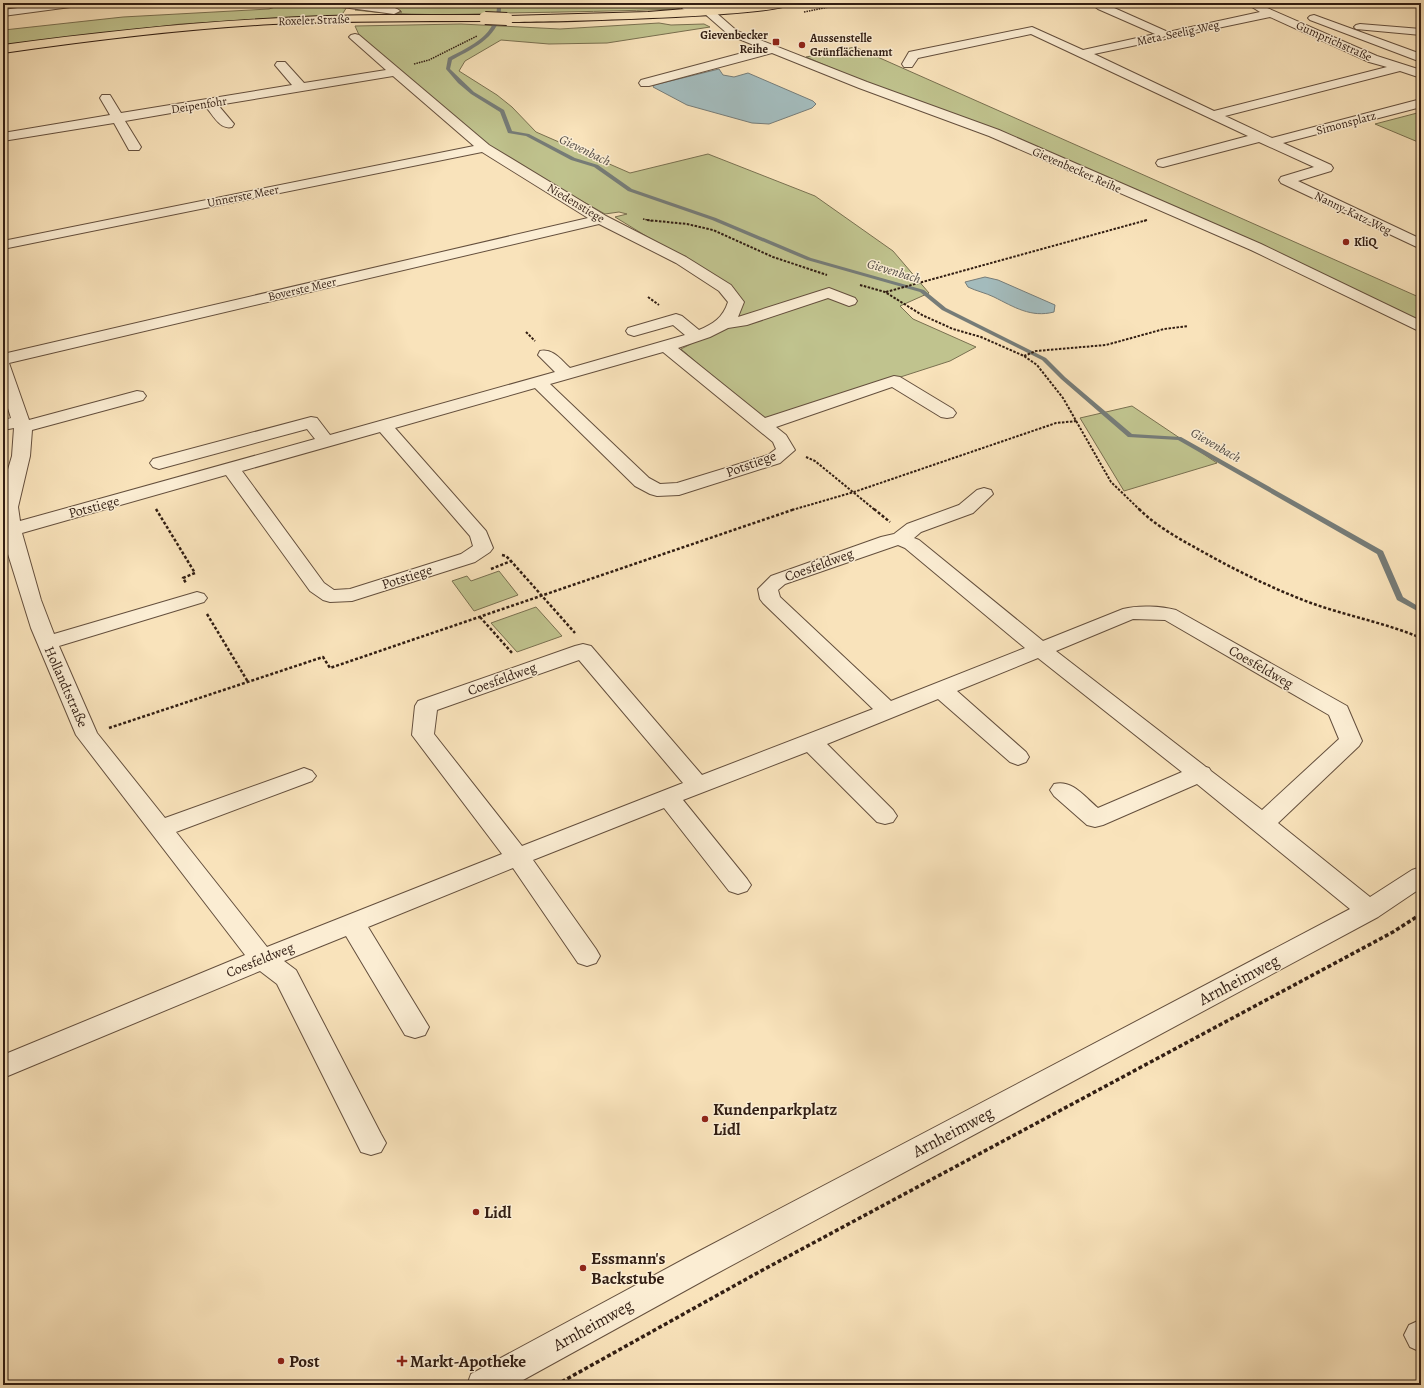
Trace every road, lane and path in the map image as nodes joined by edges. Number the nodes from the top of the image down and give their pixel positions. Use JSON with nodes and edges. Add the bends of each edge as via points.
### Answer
{"nodes":[{"id":1,"x":78,"y":3,"type":"edge"},
{"id":2,"x":335,"y":3,"type":"edge"},
{"id":3,"x":680,"y":3,"type":"edge"},
{"id":4,"x":788,"y":3,"type":"edge"},
{"id":5,"x":1096,"y":3,"type":"edge"},
{"id":6,"x":1248,"y":3,"type":"edge"},
{"id":7,"x":1278,"y":8,"type":"edge"},
{"id":8,"x":394,"y":11,"type":"dead end"},
{"id":9,"x":3,"y":13,"type":"edge"},
{"id":10,"x":703,"y":13,"type":"junction"},
{"id":11,"x":1304,"y":14,"type":"dead end"},
{"id":12,"x":1330,"y":24,"type":"junction"},
{"id":13,"x":1421,"y":32,"type":"edge"},
{"id":14,"x":1166,"y":35,"type":"junction"},
{"id":15,"x":477,"y":36,"type":"dead end"},
{"id":16,"x":355,"y":37,"type":"dead end"},
{"id":17,"x":3,"y":49,"type":"edge"},
{"id":18,"x":773,"y":49,"type":"junction"},
{"id":19,"x":1084,"y":53,"type":"junction"},
{"id":20,"x":1421,"y":58,"type":"edge"},
{"id":21,"x":732,"y":59,"type":"junction"},
{"id":22,"x":415,"y":64,"type":"junction"},
{"id":23,"x":908,"y":64,"type":"dead end"},
{"id":24,"x":281,"y":65,"type":"dead end"},
{"id":25,"x":418,"y":68,"type":"dead end"},
{"id":26,"x":1399,"y":68,"type":"junction"},
{"id":27,"x":392,"y":70,"type":"junction"},
{"id":28,"x":735,"y":73,"type":"dead end"},
{"id":29,"x":1421,"y":74,"type":"edge"},
{"id":30,"x":645,"y":83,"type":"dead end"},
{"id":31,"x":301,"y":88,"type":"junction"},
{"id":32,"x":106,"y":98,"type":"dead end"},
{"id":33,"x":209,"y":103,"type":"junction"},
{"id":34,"x":1421,"y":103,"type":"edge"},
{"id":35,"x":1213,"y":115,"type":"junction"},
{"id":36,"x":117,"y":118,"type":"junction"},
{"id":37,"x":227,"y":124,"type":"dead end"},
{"id":38,"x":3,"y":137,"type":"edge"},
{"id":39,"x":1266,"y":140,"type":"junction"},
{"id":40,"x":134,"y":147,"type":"dead end"},
{"id":41,"x":484,"y":148,"type":"junction"},
{"id":42,"x":1163,"y":163,"type":"dead end"},
{"id":43,"x":1175,"y":212,"type":"junction"},
{"id":44,"x":641,"y":218,"type":"dead end"},
{"id":45,"x":601,"y":219,"type":"junction"},
{"id":46,"x":3,"y":245,"type":"edge"},
{"id":47,"x":1421,"y":245,"type":"edge"},
{"id":48,"x":828,"y":275,"type":"dead end"},
{"id":49,"x":856,"y":284,"type":"dead end"},
{"id":50,"x":885,"y":292,"type":"junction"},
{"id":51,"x":849,"y":301,"type":"dead end"},
{"id":52,"x":724,"y":323,"type":"junction"},
{"id":53,"x":1188,"y":326,"type":"dead end"},
{"id":54,"x":1421,"y":326,"type":"edge"},
{"id":55,"x":634,"y":331,"type":"dead end"},
{"id":56,"x":696,"y":336,"type":"junction"},
{"id":57,"x":666,"y":346,"type":"junction"},
{"id":58,"x":546,"y":355,"type":"dead end"},
{"id":59,"x":1025,"y":356,"type":"junction"},
{"id":60,"x":3,"y":359,"type":"edge"},
{"id":61,"x":3,"y":366,"type":"edge"},
{"id":62,"x":567,"y":374,"type":"junction"},
{"id":63,"x":538,"y":382,"type":"junction"},
{"id":64,"x":137,"y":396,"type":"dead end"},
{"id":65,"x":947,"y":413,"type":"dead end"},
{"id":66,"x":1077,"y":421,"type":"junction"},
{"id":67,"x":22,"y":424,"type":"junction"},
{"id":68,"x":3,"y":425,"type":"edge"},
{"id":69,"x":763,"y":425,"type":"junction"},
{"id":70,"x":384,"y":426,"type":"junction"},
{"id":71,"x":327,"y":442,"type":"junction"},
{"id":72,"x":786,"y":450,"type":"junction"},
{"id":73,"x":159,"y":463,"type":"dead end"},
{"id":74,"x":231,"y":469,"type":"junction"},
{"id":75,"x":854,"y":492,"type":"junction"},
{"id":76,"x":984,"y":494,"type":"dead end"},
{"id":77,"x":7,"y":531,"type":"edge"},
{"id":78,"x":900,"y":539,"type":"junction"},
{"id":79,"x":483,"y":548,"type":"junction"},
{"id":80,"x":541,"y":595,"type":"junction"},
{"id":81,"x":197,"y":598,"type":"dead end"},
{"id":82,"x":480,"y":617,"type":"junction"},
{"id":83,"x":570,"y":637,"type":"dead end"},
{"id":84,"x":1421,"y":638,"type":"edge"},
{"id":85,"x":47,"y":643,"type":"junction"},
{"id":86,"x":1041,"y":650,"type":"junction"},
{"id":87,"x":515,"y":657,"type":"dead end"},
{"id":88,"x":941,"y":689,"type":"junction"},
{"id":89,"x":887,"y":710,"type":"junction"},
{"id":90,"x":88,"y":735,"type":"junction"},
{"id":91,"x":811,"y":742,"type":"junction"},
{"id":92,"x":1018,"y":757,"type":"dead end"},
{"id":93,"x":1201,"y":773,"type":"junction"},
{"id":94,"x":304,"y":776,"type":"dead end"},
{"id":95,"x":698,"y":785,"type":"junction"},
{"id":96,"x":1062,"y":790,"type":"dead end"},
{"id":97,"x":668,"y":797,"type":"junction"},
{"id":98,"x":885,"y":816,"type":"dead end"},
{"id":99,"x":1263,"y":823,"type":"junction"},
{"id":100,"x":160,"y":829,"type":"junction"},
{"id":101,"x":518,"y":857,"type":"junction"},
{"id":102,"x":1421,"y":876,"type":"edge"},
{"id":103,"x":738,"y":885,"type":"dead end"},
{"id":104,"x":1369,"y":910,"type":"junction"},
{"id":105,"x":1421,"y":914,"type":"edge"},
{"id":106,"x":352,"y":923,"type":"junction"},
{"id":107,"x":586,"y":956,"type":"dead end"},
{"id":108,"x":262,"y":959,"type":"junction"},
{"id":109,"x":415,"y":1027,"type":"dead end"},
{"id":110,"x":3,"y":1067,"type":"edge"},
{"id":111,"x":371,"y":1143,"type":"dead end"},
{"id":112,"x":483,"y":1385,"type":"edge"},
{"id":113,"x":556,"y":1385,"type":"edge"}],
"edges":[{"from":1,"to":9,"type":"street"},
{"from":2,"to":8,"type":"street"},
{"from":3,"to":10,"type":"street"},
{"from":4,"to":10,"type":"main road","name":"Roxeler Straße"},
{"from":5,"to":14,"type":"street"},
{"from":6,"to":7,"type":"street","name":"Gumprichstraße"},
{"from":7,"to":14,"type":"street","name":"Meta-Seelig-Weg"},
{"from":7,"to":26,"type":"street","name":"Gumprichstraße","via":[[1373,59]]},
{"from":10,"to":17,"type":"main road","name":"Roxeler Straße","bridge":true,"via":[[588,18],[274,21],[133,32]]},
{"from":10,"to":18,"type":"street","name":"Gievenbecker Reihe","via":[[733,33]]},
{"from":11,"to":12,"type":"street"},
{"from":12,"to":13,"type":"street"},
{"from":12,"to":20,"type":"street"},
{"from":14,"to":19,"type":"street","name":"Meta-Seelig-Weg"},
{"from":15,"to":22,"type":"path","via":[[429,60]]},
{"from":16,"to":27,"type":"street","name":"Niedenstiege"},
{"from":18,"to":21,"type":"street"},
{"from":18,"to":43,"type":"street","name":"Gievenbecker Reihe","via":[[896,98],[994,133]]},
{"from":19,"to":23,"type":"street","via":[[1032,30],[913,55]]},
{"from":19,"to":35,"type":"street"},
{"from":21,"to":28,"type":"street","via":[[738,64]]},
{"from":21,"to":30,"type":"street"},
{"from":22,"to":25,"type":"path"},
{"from":22,"to":27,"type":"path"},
{"from":24,"to":31,"type":"street"},
{"from":26,"to":29,"type":"street","name":"Gumprichstraße"},
{"from":26,"to":35,"type":"street"},
{"from":27,"to":31,"type":"street","name":"Deipenfohr"},
{"from":27,"to":41,"type":"street","name":"Niedenstiege"},
{"from":31,"to":33,"type":"street","name":"Deipenfohr"},
{"from":32,"to":36,"type":"street","via":[[116,112]]},
{"from":33,"to":36,"type":"street","name":"Deipenfohr"},
{"from":33,"to":37,"type":"street"},
{"from":34,"to":39,"type":"street","name":"Simonsplatz"},
{"from":35,"to":39,"type":"street"},
{"from":36,"to":38,"type":"street","name":"Deipenfohr"},
{"from":36,"to":40,"type":"street"},
{"from":39,"to":42,"type":"street","name":"Simonsplatz"},
{"from":39,"to":47,"type":"street","name":"Nanny-Katz-Weg","via":[[1326,168],[1286,180]]},
{"from":41,"to":45,"type":"street","name":"Niedenstiege"},
{"from":41,"to":46,"type":"street","name":"Unnerste Meer"},
{"from":43,"to":50,"type":"path"},
{"from":43,"to":54,"type":"street","name":"Gievenbecker Reihe","via":[[1256,247]]},
{"from":44,"to":48,"type":"path","via":[[713,230],[773,257]]},
{"from":45,"to":52,"type":"street","name":"Niedenstiege","via":[[681,260],[725,288],[736,302],[733,312]]},
{"from":45,"to":60,"type":"street","name":"Boverste Meer"},
{"from":49,"to":50,"type":"path"},
{"from":50,"to":59,"type":"path","via":[[922,315]]},
{"from":51,"to":52,"type":"street","via":[[829,293],[741,322]]},
{"from":52,"to":56,"type":"street"},
{"from":53,"to":59,"type":"path","via":[[1164,329],[1106,345],[1036,351]]},
{"from":55,"to":56,"type":"street","via":[[676,319]]},
{"from":56,"to":57,"type":"street"},
{"from":57,"to":62,"type":"street","name":"Potstiege"},
{"from":57,"to":69,"type":"street","name":"Potstiege"},
{"from":58,"to":62,"type":"street"},
{"from":59,"to":66,"type":"path","via":[[1050,380]]},
{"from":61,"to":67,"type":"street","name":"Hollandtstraße"},
{"from":62,"to":63,"type":"street","name":"Potstiege"},
{"from":63,"to":70,"type":"street","name":"Potstiege"},
{"from":63,"to":72,"type":"street","name":"Potstiege","via":[[642,482],[657,490],[679,489],[774,458]]},
{"from":64,"to":67,"type":"street"},
{"from":65,"to":69,"type":"street","via":[[894,381]]},
{"from":66,"to":75,"type":"path","via":[[1056,423]]},
{"from":66,"to":84,"type":"path","via":[[1111,482],[1146,516],[1172,534],[1231,568],[1268,585],[1312,603]]},
{"from":67,"to":68,"type":"street"},
{"from":67,"to":77,"type":"street","name":"Hollandtstraße","via":[[21,456],[8,507]]},
{"from":69,"to":72,"type":"street","name":"Potstiege","via":[[780,439]]},
{"from":70,"to":71,"type":"street","name":"Potstiege"},
{"from":70,"to":79,"type":"street","via":[[479,535]]},
{"from":71,"to":73,"type":"street","via":[[311,422]]},
{"from":71,"to":74,"type":"street","name":"Potstiege"},
{"from":72,"to":75,"type":"path","via":[[815,461]]},
{"from":74,"to":77,"type":"street","name":"Potstiege"},
{"from":74,"to":79,"type":"street","name":"Potstiege","via":[[318,587],[330,596],[352,595],[468,558]]},
{"from":75,"to":78,"type":"path","via":[[899,529]]},
{"from":75,"to":80,"type":"path","via":[[807,505]]},
{"from":76,"to":78,"type":"street","name":"Coesfeldweg","via":[[966,509],[914,528]]},
{"from":77,"to":85,"type":"street","name":"Hollandtstraße"},
{"from":78,"to":86,"type":"street","via":[[912,544]]},
{"from":78,"to":89,"type":"street","name":"Coesfeldweg","via":[[778,580],[768,588],[770,599]]},
{"from":79,"to":80,"type":"path","via":[[506,556]]},
{"from":80,"to":82,"type":"path"},
{"from":80,"to":83,"type":"path","via":[[577,635]]},
{"from":81,"to":85,"type":"street"},
{"from":82,"to":87,"type":"path"},
{"from":82,"to":90,"type":"path","via":[[330,668],[323,657]]},
{"from":85,"to":90,"type":"street","name":"Hollandtstraße"},
{"from":86,"to":88,"type":"street","name":"Coesfeldweg"},
{"from":86,"to":93,"type":"street"},
{"from":86,"to":99,"type":"street","name":"Coesfeldweg","via":[[1130,613],[1169,614],[1339,711],[1351,741]]},
{"from":88,"to":89,"type":"street","name":"Coesfeldweg"},
{"from":88,"to":92,"type":"street"},
{"from":89,"to":91,"type":"street","name":"Coesfeldweg"},
{"from":90,"to":100,"type":"street","name":"Hollandtstraße"},
{"from":91,"to":95,"type":"street","name":"Coesfeldweg"},
{"from":91,"to":98,"type":"street"},
{"from":93,"to":96,"type":"street","via":[[1095,819]]},
{"from":93,"to":99,"type":"street"},
{"from":94,"to":100,"type":"street"},
{"from":95,"to":97,"type":"street","name":"Coesfeldweg"},
{"from":95,"to":101,"type":"street","name":"Coesfeldweg","via":[[583,651],[426,706],[423,734]]},
{"from":97,"to":101,"type":"street","name":"Coesfeldweg"},
{"from":97,"to":103,"type":"street"},
{"from":99,"to":104,"type":"street"},
{"from":100,"to":108,"type":"street","name":"Hollandtstraße"},
{"from":101,"to":106,"type":"street","name":"Coesfeldweg"},
{"from":101,"to":107,"type":"street"},
{"from":102,"to":104,"type":"street","name":"Arnheimweg"},
{"from":104,"to":112,"type":"street","name":"Arnheimweg"},
{"from":105,"to":113,"type":"path","via":[[1393,932],[759,1272]]},
{"from":106,"to":108,"type":"street","name":"Coesfeldweg"},
{"from":106,"to":109,"type":"street"},
{"from":108,"to":110,"type":"street","name":"Coesfeldweg"},
{"from":108,"to":111,"type":"street","name":"Hollandtstraße","via":[[286,976]]}]}
